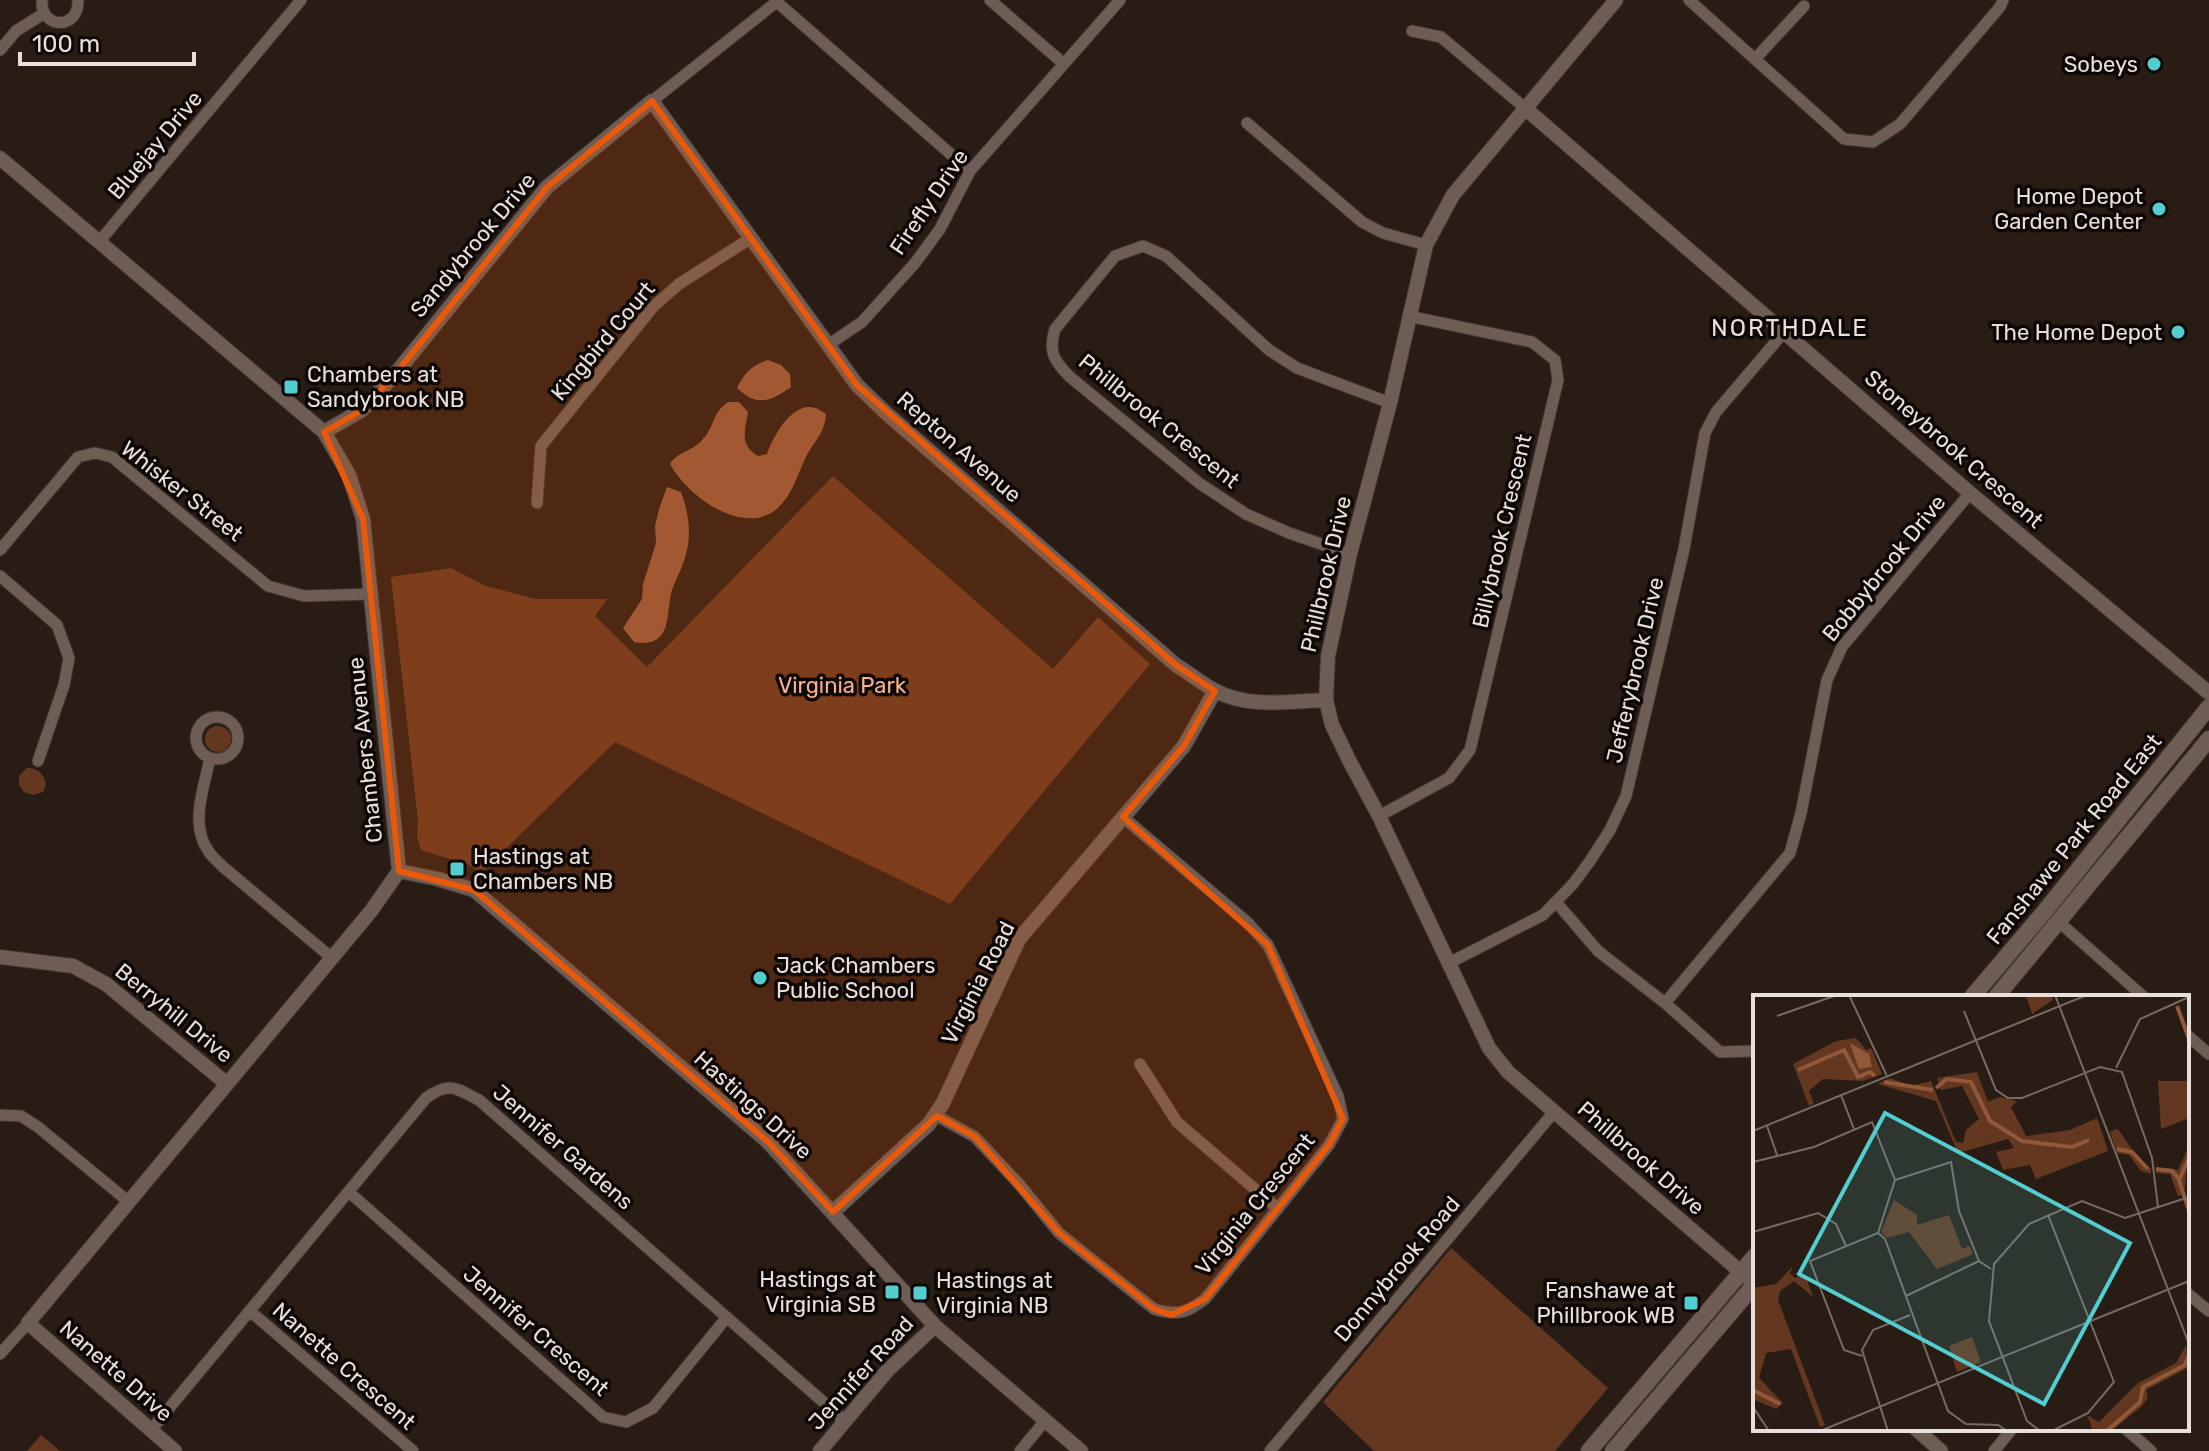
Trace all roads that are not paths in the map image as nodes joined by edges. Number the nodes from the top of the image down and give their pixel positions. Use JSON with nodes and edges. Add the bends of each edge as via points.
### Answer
{"nodes":[{"id":1,"x":42,"y":0,"type":"edge"},
{"id":2,"x":78,"y":0,"type":"edge"},
{"id":3,"x":301,"y":0,"type":"edge"},
{"id":4,"x":990,"y":0,"type":"edge"},
{"id":5,"x":1120,"y":0,"type":"edge"},
{"id":6,"x":1616,"y":0,"type":"edge"},
{"id":7,"x":1689,"y":0,"type":"edge"},
{"id":8,"x":2003,"y":0,"type":"edge"},
{"id":9,"x":778,"y":1,"type":"edge"},
{"id":10,"x":1804,"y":6,"type":"dead end"},
{"id":11,"x":43,"y":14,"type":"junction"},
{"id":12,"x":1412,"y":31,"type":"dead end"},
{"id":13,"x":0,"y":50,"type":"edge"},
{"id":14,"x":1755,"y":59,"type":"junction"},
{"id":15,"x":1064,"y":64,"type":"junction"},
{"id":16,"x":652,"y":101,"type":"junction"},
{"id":17,"x":1525,"y":108,"type":"junction"},
{"id":18,"x":1247,"y":123,"type":"dead end"},
{"id":19,"x":0,"y":158,"type":"edge"},
{"id":20,"x":970,"y":171,"type":"junction"},
{"id":21,"x":751,"y":238,"type":"junction"},
{"id":22,"x":99,"y":242,"type":"junction"},
{"id":23,"x":1426,"y":245,"type":"junction"},
{"id":24,"x":1408,"y":316,"type":"junction"},
{"id":25,"x":1784,"y":332,"type":"junction"},
{"id":26,"x":828,"y":345,"type":"junction"},
{"id":27,"x":1390,"y":403,"type":"junction"},
{"id":28,"x":324,"y":432,"type":"junction"},
{"id":29,"x":1970,"y":493,"type":"junction"},
{"id":30,"x":537,"y":503,"type":"dead end"},
{"id":31,"x":0,"y":550,"type":"edge"},
{"id":32,"x":1350,"y":554,"type":"junction"},
{"id":33,"x":0,"y":576,"type":"edge"},
{"id":34,"x":372,"y":594,"type":"junction"},
{"id":35,"x":1215,"y":691,"type":"junction"},
{"id":36,"x":2209,"y":693,"type":"edge"},
{"id":37,"x":1326,"y":700,"type":"junction"},
{"id":38,"x":2209,"y":707,"type":"edge"},
{"id":39,"x":2209,"y":739,"type":"edge"},
{"id":40,"x":210,"y":758,"type":"dead end"},
{"id":41,"x":38,"y":761,"type":"dead end"},
{"id":42,"x":1379,"y":816,"type":"junction"},
{"id":43,"x":1123,"y":817,"type":"junction"},
{"id":44,"x":399,"y":871,"type":"junction"},
{"id":45,"x":1556,"y":902,"type":"junction"},
{"id":46,"x":2059,"y":922,"type":"junction"},
{"id":47,"x":0,"y":957,"type":"edge"},
{"id":48,"x":332,"y":958,"type":"junction"},
{"id":49,"x":1449,"y":963,"type":"junction"},
{"id":50,"x":1974,"y":995,"type":"edge"},
{"id":51,"x":1998,"y":995,"type":"edge"},
{"id":52,"x":2142,"y":995,"type":"edge"},
{"id":53,"x":1665,"y":1003,"type":"junction"},
{"id":54,"x":2189,"y":1037,"type":"edge"},
{"id":55,"x":1753,"y":1051,"type":"dead end"},
{"id":56,"x":2209,"y":1054,"type":"edge"},
{"id":57,"x":1140,"y":1064,"type":"dead end"},
{"id":58,"x":227,"y":1084,"type":"junction"},
{"id":59,"x":1554,"y":1112,"type":"junction"},
{"id":60,"x":0,"y":1115,"type":"edge"},
{"id":61,"x":935,"y":1115,"type":"junction"},
{"id":62,"x":349,"y":1192,"type":"junction"},
{"id":63,"x":129,"y":1202,"type":"junction"},
{"id":64,"x":1278,"y":1209,"type":"junction"},
{"id":65,"x":833,"y":1212,"type":"junction"},
{"id":66,"x":1753,"y":1258,"type":"edge"},
{"id":67,"x":1741,"y":1273,"type":"junction"},
{"id":68,"x":1753,"y":1282,"type":"edge"},
{"id":69,"x":1753,"y":1286,"type":"edge"},
{"id":70,"x":2189,"y":1295,"type":"edge"},
{"id":71,"x":250,"y":1311,"type":"junction"},
{"id":72,"x":2209,"y":1311,"type":"edge"},
{"id":73,"x":727,"y":1317,"type":"junction"},
{"id":74,"x":28,"y":1323,"type":"junction"},
{"id":75,"x":935,"y":1326,"type":"junction"},
{"id":76,"x":0,"y":1354,"type":"edge"},
{"id":77,"x":845,"y":1421,"type":"junction"},
{"id":78,"x":1045,"y":1421,"type":"junction"},
{"id":79,"x":151,"y":1430,"type":"junction"},
{"id":80,"x":1918,"y":1431,"type":"edge"},
{"id":81,"x":2010,"y":1431,"type":"edge"},
{"id":82,"x":2128,"y":1431,"type":"edge"},
{"id":83,"x":175,"y":1451,"type":"edge"},
{"id":84,"x":413,"y":1451,"type":"edge"},
{"id":85,"x":820,"y":1451,"type":"edge"},
{"id":86,"x":1020,"y":1451,"type":"edge"},
{"id":87,"x":1081,"y":1451,"type":"edge"},
{"id":88,"x":1270,"y":1451,"type":"edge"},
{"id":89,"x":1589,"y":1451,"type":"edge"},
{"id":90,"x":1613,"y":1451,"type":"edge"},
{"id":91,"x":1941,"y":1451,"type":"edge"},
{"id":92,"x":1994,"y":1451,"type":"edge"},
{"id":93,"x":2151,"y":1451,"type":"edge"}],
"edges":[{"from":1,"to":11,"type":"street"},
{"from":2,"to":11,"type":"street","via":[[78,10],[68,21],[51,21]]},
{"from":3,"to":22,"type":"street","name":"Bluejay Drive"},
{"from":4,"to":15,"type":"street"},
{"from":5,"to":15,"type":"street","name":"Firefly Drive"},
{"from":6,"to":17,"type":"street","name":"Phillbrook Drive"},
{"from":7,"to":14,"type":"street"},
{"from":8,"to":14,"type":"street","via":[[1900,124],[1873,142],[1844,139]]},
{"from":9,"to":16,"type":"street","name":"Sandybrook Drive"},
{"from":9,"to":20,"type":"street","name":"Sandybrook Drive"},
{"from":10,"to":14,"type":"street"},
{"from":11,"to":13,"type":"street","via":[[16,31]]},
{"from":12,"to":17,"type":"street","name":"Stoneybrook Crescent","via":[[1441,37]]},
{"from":15,"to":20,"type":"street","name":"Firefly Drive"},
{"from":16,"to":21,"type":"street","name":"Repton Avenue"},
{"from":16,"to":28,"type":"street","name":"Sandybrook Drive","via":[[547,187],[396,373],[362,410]]},
{"from":17,"to":23,"type":"street","name":"Phillbrook Drive","via":[[1453,195]]},
{"from":17,"to":25,"type":"street","name":"Stoneybrook Crescent"},
{"from":18,"to":23,"type":"street","via":[[1362,222]]},
{"from":19,"to":22,"type":"street","name":"Chambers Avenue"},
{"from":20,"to":26,"type":"street","name":"Firefly Drive","via":[[940,229],[915,263],[862,322]]},
{"from":21,"to":26,"type":"street","name":"Repton Avenue"},
{"from":21,"to":30,"type":"street","name":"Kingbird Court","via":[[653,307],[541,446]]},
{"from":22,"to":28,"type":"street","name":"Chambers Avenue"},
{"from":23,"to":24,"type":"street","name":"Phillbrook Drive"},
{"from":24,"to":27,"type":"street","name":"Phillbrook Drive"},
{"from":24,"to":42,"type":"street","name":"Billybrook Crescent","via":[[1532,342],[1555,360],[1558,380],[1470,750],[1449,778]]},
{"from":25,"to":29,"type":"street","name":"Stoneybrook Crescent"},
{"from":25,"to":45,"type":"street","name":"Jefferybrook Drive","via":[[1716,412],[1705,433],[1684,549],[1626,796],[1590,861]]},
{"from":26,"to":35,"type":"street","name":"Repton Avenue","via":[[885,412],[1176,665]]},
{"from":27,"to":32,"type":"street","name":"Phillbrook Drive"},
{"from":27,"to":32,"type":"street","name":"Phillbrook Crescent","via":[[1297,368],[1269,350],[1166,256],[1143,246],[1115,256],[1055,329],[1051,343],[1056,363],[1070,377],[1199,483],[1246,514]]},
{"from":28,"to":34,"type":"street","name":"Chambers Avenue","via":[[349,475],[363,519]]},
{"from":29,"to":36,"type":"street","name":"Stoneybrook Crescent"},
{"from":29,"to":53,"type":"street","name":"Bobbybrook Drive","via":[[1842,647],[1827,680],[1790,853]]},
{"from":31,"to":34,"type":"street","name":"Whisker Street","via":[[78,457],[95,453],[112,457],[268,586],[304,596]]},
{"from":32,"to":37,"type":"street","name":"Phillbrook Drive","via":[[1328,656]]},
{"from":33,"to":41,"type":"street","via":[[57,625],[69,658]]},
{"from":34,"to":44,"type":"street","name":"Chambers Avenue"},
{"from":35,"to":37,"type":"street","name":"Repton Avenue","via":[[1268,703]]},
{"from":35,"to":43,"type":"street","name":"Virginia Road","via":[[1184,746]]},
{"from":37,"to":42,"type":"street","name":"Phillbrook Drive","via":[[1332,725]]},
{"from":38,"to":50,"type":"main road","name":"Fanshawe Park Road East"},
{"from":39,"to":46,"type":"main road","name":"Fanshawe Park Road East"},
{"from":40,"to":48,"type":"street","via":[[199,807],[207,851]]},
{"from":42,"to":49,"type":"street","name":"Phillbrook Drive"},
{"from":43,"to":61,"type":"street","name":"Virginia Road","via":[[1019,939]]},
{"from":43,"to":64,"type":"street","name":"Virginia Crescent","via":[[1268,945],[1338,1096],[1343,1119]]},
{"from":44,"to":48,"type":"street","name":"Chambers Avenue"},
{"from":44,"to":65,"type":"street","name":"Hastings Drive","via":[[474,890],[768,1142]]},
{"from":45,"to":49,"type":"street","name":"Jefferybrook Drive","via":[[1543,915]]},
{"from":45,"to":53,"type":"street","via":[[1598,951]]},
{"from":46,"to":51,"type":"main road","name":"Fanshawe Park Road East"},
{"from":46,"to":52,"type":"street"},
{"from":47,"to":58,"type":"street","name":"Berryhill Drive","via":[[73,966],[106,984]]},
{"from":48,"to":58,"type":"street","name":"Chambers Avenue"},
{"from":49,"to":59,"type":"street","name":"Phillbrook Drive","via":[[1489,1048]]},
{"from":53,"to":55,"type":"street","via":[[1720,1052]]},
{"from":54,"to":56,"type":"street"},
{"from":57,"to":64,"type":"street","via":[[1177,1122]]},
{"from":58,"to":63,"type":"street","name":"Chambers Avenue"},
{"from":59,"to":67,"type":"street","name":"Phillbrook Drive"},
{"from":59,"to":88,"type":"street","name":"Donnybrook Road"},
{"from":60,"to":63,"type":"street","via":[[21,1116],[38,1127]]},
{"from":61,"to":64,"type":"street","name":"Virginia Crescent","via":[[975,1137],[1059,1233],[1154,1309],[1171,1315],[1205,1299]]},
{"from":61,"to":65,"type":"street","name":"Virginia Road"},
{"from":62,"to":71,"type":"street","name":"Jennifer Gardens"},
{"from":62,"to":73,"type":"street","name":"Jennifer Crescent","via":[[603,1417],[626,1422],[653,1408]]},
{"from":62,"to":73,"type":"street","name":"Jennifer Gardens","via":[[426,1098],[452,1086],[479,1100]]},
{"from":63,"to":74,"type":"street","name":"Chambers Avenue"},
{"from":65,"to":75,"type":"street","name":"Hastings Drive"},
{"from":66,"to":67,"type":"main road"},
{"from":67,"to":68,"type":"street","name":"Phillbrook Drive"},
{"from":67,"to":89,"type":"main road"},
{"from":69,"to":90,"type":"main road"},
{"from":70,"to":72,"type":"street"},
{"from":71,"to":79,"type":"street","name":"Jennifer Gardens"},
{"from":71,"to":84,"type":"street","name":"Nanette Crescent"},
{"from":73,"to":77,"type":"street","name":"Jennifer Gardens"},
{"from":74,"to":76,"type":"street","name":"Chambers Avenue"},
{"from":74,"to":79,"type":"street","name":"Nanette Drive"},
{"from":75,"to":77,"type":"street","name":"Jennifer Road"},
{"from":75,"to":78,"type":"street","name":"Hastings Drive"},
{"from":77,"to":85,"type":"street","name":"Jennifer Road"},
{"from":78,"to":86,"type":"street"},
{"from":78,"to":87,"type":"street","name":"Hastings Drive"},
{"from":79,"to":83,"type":"street","name":"Nanette Drive"},
{"from":80,"to":91,"type":"street"},
{"from":81,"to":92,"type":"street"},
{"from":82,"to":93,"type":"street"}]}
